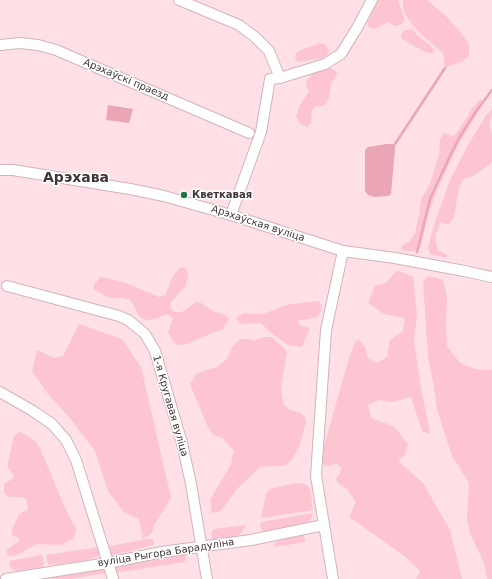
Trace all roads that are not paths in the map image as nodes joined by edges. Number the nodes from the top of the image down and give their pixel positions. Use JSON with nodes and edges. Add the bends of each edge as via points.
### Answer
{"nodes":[{"id":1,"x":179,"y":0,"type":"edge"},
{"id":2,"x":372,"y":0,"type":"edge"},
{"id":3,"x":0,"y":45,"type":"edge"},
{"id":4,"x":280,"y":78,"type":"junction"},
{"id":5,"x":249,"y":133,"type":"dead end"},
{"id":6,"x":0,"y":170,"type":"edge"},
{"id":7,"x":231,"y":215,"type":"junction"},
{"id":8,"x":343,"y":251,"type":"junction"},
{"id":9,"x":492,"y":277,"type":"edge"},
{"id":10,"x":7,"y":286,"type":"dead end"},
{"id":11,"x":0,"y":392,"type":"edge"},
{"id":12,"x":324,"y":525,"type":"junction"},
{"id":13,"x":201,"y":546,"type":"junction"},
{"id":14,"x":108,"y":563,"type":"junction"},
{"id":15,"x":6,"y":579,"type":"edge"},
{"id":16,"x":113,"y":579,"type":"edge"},
{"id":17,"x":207,"y":579,"type":"edge"},
{"id":18,"x":333,"y":579,"type":"edge"}],
"edges":[{"from":1,"to":4,"type":"street","via":[[239,25],[255,37],[269,51]]},
{"from":2,"to":4,"type":"street","via":[[341,54],[325,64]]},
{"from":3,"to":5,"type":"street","name":"Арэхаўскі праезд","via":[[20,43],[56,50]]},
{"from":4,"to":7,"type":"street","via":[[270,79],[261,132]]},
{"from":6,"to":7,"type":"street","name":"Арэхаўская вуліца","via":[[14,170],[130,189]]},
{"from":7,"to":8,"type":"street","name":"Арэхаўская вуліца"},
{"from":8,"to":9,"type":"street","name":"Арэхаўская вуліца"},
{"from":8,"to":12,"type":"street","via":[[326,330],[316,476]]},
{"from":10,"to":13,"type":"street","name":"1-я Кругавая вуліца","via":[[119,316],[145,334],[155,351],[182,443]]},
{"from":11,"to":14,"type":"street","via":[[52,424],[66,440],[76,460]]},
{"from":12,"to":13,"type":"street","name":"вуліца Рыгора Барадуліна","via":[[251,540]]},
{"from":12,"to":18,"type":"street"},
{"from":13,"to":14,"type":"street","name":"вуліца Рыгора Барадуліна"},
{"from":13,"to":17,"type":"street","name":"1-я Кругавая вуліца"},
{"from":14,"to":15,"type":"street","name":"вуліца Рыгора Барадуліна"},
{"from":14,"to":16,"type":"street"}]}
